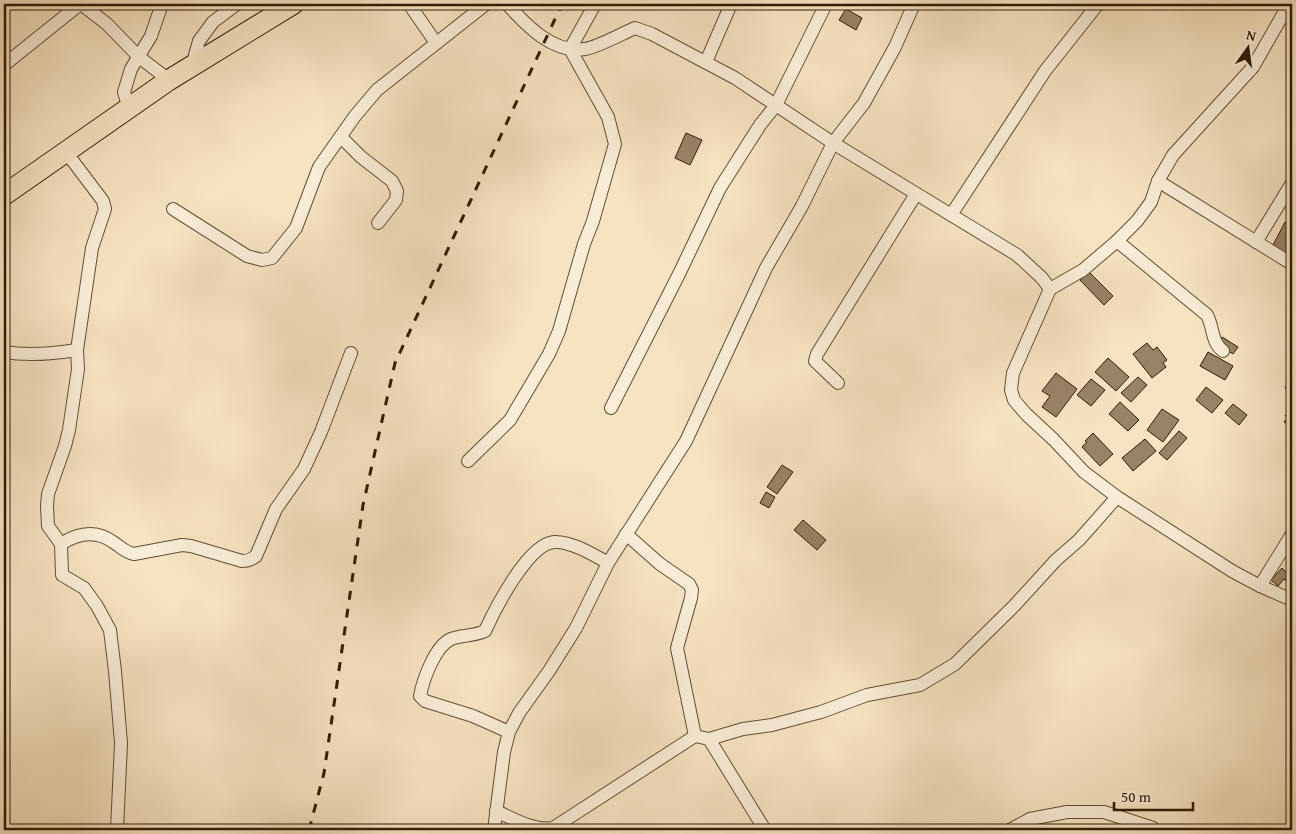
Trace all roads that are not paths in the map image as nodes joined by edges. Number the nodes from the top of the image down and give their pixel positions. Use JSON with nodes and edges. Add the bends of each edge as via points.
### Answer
{"nodes":[{"id":1,"x":80,"y":4,"type":"edge"},
{"id":2,"x":162,"y":4,"type":"edge"},
{"id":3,"x":237,"y":4,"type":"edge"},
{"id":4,"x":293,"y":4,"type":"edge"},
{"id":5,"x":409,"y":4,"type":"edge"},
{"id":6,"x":486,"y":4,"type":"edge"},
{"id":7,"x":507,"y":4,"type":"edge"},
{"id":8,"x":595,"y":4,"type":"edge"},
{"id":9,"x":731,"y":4,"type":"edge"},
{"id":10,"x":826,"y":4,"type":"edge"},
{"id":11,"x":914,"y":4,"type":"edge"},
{"id":12,"x":1098,"y":4,"type":"edge"},
{"id":13,"x":1289,"y":4,"type":"edge"},
{"id":14,"x":436,"y":43,"type":"junction"},
{"id":15,"x":570,"y":50,"type":"junction"},
{"id":16,"x":140,"y":57,"type":"junction"},
{"id":17,"x":706,"y":62,"type":"junction"},
{"id":18,"x":4,"y":65,"type":"edge"},
{"id":19,"x":192,"y":66,"type":"junction"},
{"id":20,"x":169,"y":80,"type":"junction"},
{"id":21,"x":776,"y":105,"type":"junction"},
{"id":22,"x":129,"y":109,"type":"junction"},
{"id":23,"x":341,"y":137,"type":"junction"},
{"id":24,"x":834,"y":143,"type":"junction"},
{"id":25,"x":66,"y":152,"type":"junction"},
{"id":26,"x":1158,"y":181,"type":"junction"},
{"id":27,"x":1292,"y":183,"type":"edge"},
{"id":28,"x":916,"y":194,"type":"junction"},
{"id":29,"x":4,"y":195,"type":"edge"},
{"id":30,"x":173,"y":209,"type":"dead end"},
{"id":31,"x":951,"y":215,"type":"junction"},
{"id":32,"x":378,"y":223,"type":"dead end"},
{"id":33,"x":1117,"y":241,"type":"junction"},
{"id":34,"x":1256,"y":242,"type":"junction"},
{"id":35,"x":1292,"y":264,"type":"edge"},
{"id":36,"x":1050,"y":289,"type":"junction"},
{"id":37,"x":77,"y":350,"type":"junction"},
{"id":38,"x":4,"y":352,"type":"edge"},
{"id":39,"x":1223,"y":352,"type":"dead end"},
{"id":40,"x":351,"y":353,"type":"dead end"},
{"id":41,"x":838,"y":383,"type":"dead end"},
{"id":42,"x":611,"y":408,"type":"dead end"},
{"id":43,"x":468,"y":461,"type":"dead end"},
{"id":44,"x":1117,"y":497,"type":"junction"},
{"id":45,"x":626,"y":534,"type":"junction"},
{"id":46,"x":1292,"y":534,"type":"edge"},
{"id":47,"x":61,"y":544,"type":"junction"},
{"id":48,"x":608,"y":563,"type":"junction"},
{"id":49,"x":1260,"y":586,"type":"junction"},
{"id":50,"x":1292,"y":600,"type":"edge"},
{"id":51,"x":509,"y":732,"type":"junction"},
{"id":52,"x":695,"y":736,"type":"junction"},
{"id":53,"x":709,"y":739,"type":"junction"},
{"id":54,"x":496,"y":811,"type":"junction"},
{"id":55,"x":1153,"y":828,"type":"dead end"},
{"id":56,"x":554,"y":829,"type":"edge"},
{"id":57,"x":117,"y":830,"type":"edge"},
{"id":58,"x":494,"y":830,"type":"edge"},
{"id":59,"x":765,"y":830,"type":"edge"},
{"id":60,"x":1010,"y":830,"type":"edge"}],
"edges":[{"from":1,"to":16,"type":"street","via":[[107,24]]},
{"from":1,"to":18,"type":"street"},
{"from":2,"to":16,"type":"street"},
{"from":3,"to":19,"type":"street","via":[[214,22],[199,40]]},
{"from":4,"to":19,"type":"main road"},
{"from":5,"to":14,"type":"street"},
{"from":6,"to":14,"type":"street"},
{"from":7,"to":15,"type":"street","via":[[532,29]]},
{"from":8,"to":15,"type":"street"},
{"from":9,"to":17,"type":"street"},
{"from":10,"to":21,"type":"street"},
{"from":11,"to":24,"type":"street","via":[[895,47],[864,102]]},
{"from":12,"to":31,"type":"street","via":[[1045,71]]},
{"from":13,"to":26,"type":"street","via":[[1253,67],[1173,155]]},
{"from":14,"to":23,"type":"street","via":[[377,90]]},
{"from":15,"to":17,"type":"street","via":[[586,49],[635,28]]},
{"from":15,"to":43,"type":"street","via":[[608,117],[615,144],[559,331],[549,354],[510,420]]},
{"from":16,"to":20,"type":"street"},
{"from":16,"to":22,"type":"street","via":[[130,69],[124,92]]},
{"from":17,"to":21,"type":"street"},
{"from":19,"to":20,"type":"main road"},
{"from":20,"to":22,"type":"main road"},
{"from":21,"to":24,"type":"street"},
{"from":21,"to":42,"type":"street","via":[[720,188]]},
{"from":22,"to":25,"type":"main road"},
{"from":23,"to":30,"type":"street","via":[[319,167],[296,228],[272,258],[262,260],[247,256]]},
{"from":23,"to":32,"type":"street","via":[[392,181],[397,191],[396,200]]},
{"from":24,"to":28,"type":"street"},
{"from":24,"to":45,"type":"street","via":[[766,268],[686,441]]},
{"from":25,"to":29,"type":"main road"},
{"from":25,"to":37,"type":"street","via":[[105,208],[92,248]]},
{"from":26,"to":33,"type":"street","via":[[1151,202]]},
{"from":26,"to":34,"type":"street"},
{"from":27,"to":34,"type":"street"},
{"from":28,"to":31,"type":"street"},
{"from":28,"to":41,"type":"street","via":[[817,354],[815,361]]},
{"from":31,"to":36,"type":"street","via":[[1017,255]]},
{"from":33,"to":36,"type":"street","via":[[1083,270]]},
{"from":33,"to":39,"type":"street","via":[[1207,315],[1212,324],[1213,340]]},
{"from":34,"to":35,"type":"street"},
{"from":36,"to":44,"type":"street","via":[[1013,373],[1011,390],[1014,400],[1084,472]]},
{"from":37,"to":38,"type":"street","via":[[49,354]]},
{"from":37,"to":47,"type":"street","via":[[78,369],[69,430],[47,506],[48,526]]},
{"from":40,"to":47,"type":"street","via":[[304,470],[276,509],[252,559],[242,562],[182,545],[134,554],[105,537],[89,534],[73,536]]},
{"from":44,"to":49,"type":"street"},
{"from":44,"to":53,"type":"street","via":[[1079,540],[955,664],[920,685],[867,695],[813,715]]},
{"from":45,"to":48,"type":"street"},
{"from":45,"to":52,"type":"street","via":[[689,584],[692,590],[677,648]]},
{"from":46,"to":49,"type":"street"},
{"from":47,"to":57,"type":"street","via":[[62,575],[84,588],[110,630],[121,743]]},
{"from":48,"to":51,"type":"street","via":[[576,628]]},
{"from":48,"to":51,"type":"street","via":[[568,544],[554,542],[544,546],[527,560],[513,579],[485,631],[452,639],[436,653],[420,696],[425,701],[473,716]]},
{"from":49,"to":50,"type":"street"},
{"from":51,"to":54,"type":"street"},
{"from":52,"to":53,"type":"street"},
{"from":52,"to":56,"type":"street"},
{"from":53,"to":59,"type":"street"},
{"from":54,"to":56,"type":"street","via":[[524,824]]},
{"from":54,"to":58,"type":"street"},
{"from":55,"to":60,"type":"street","via":[[1104,812],[1067,812],[1030,819]]}]}
